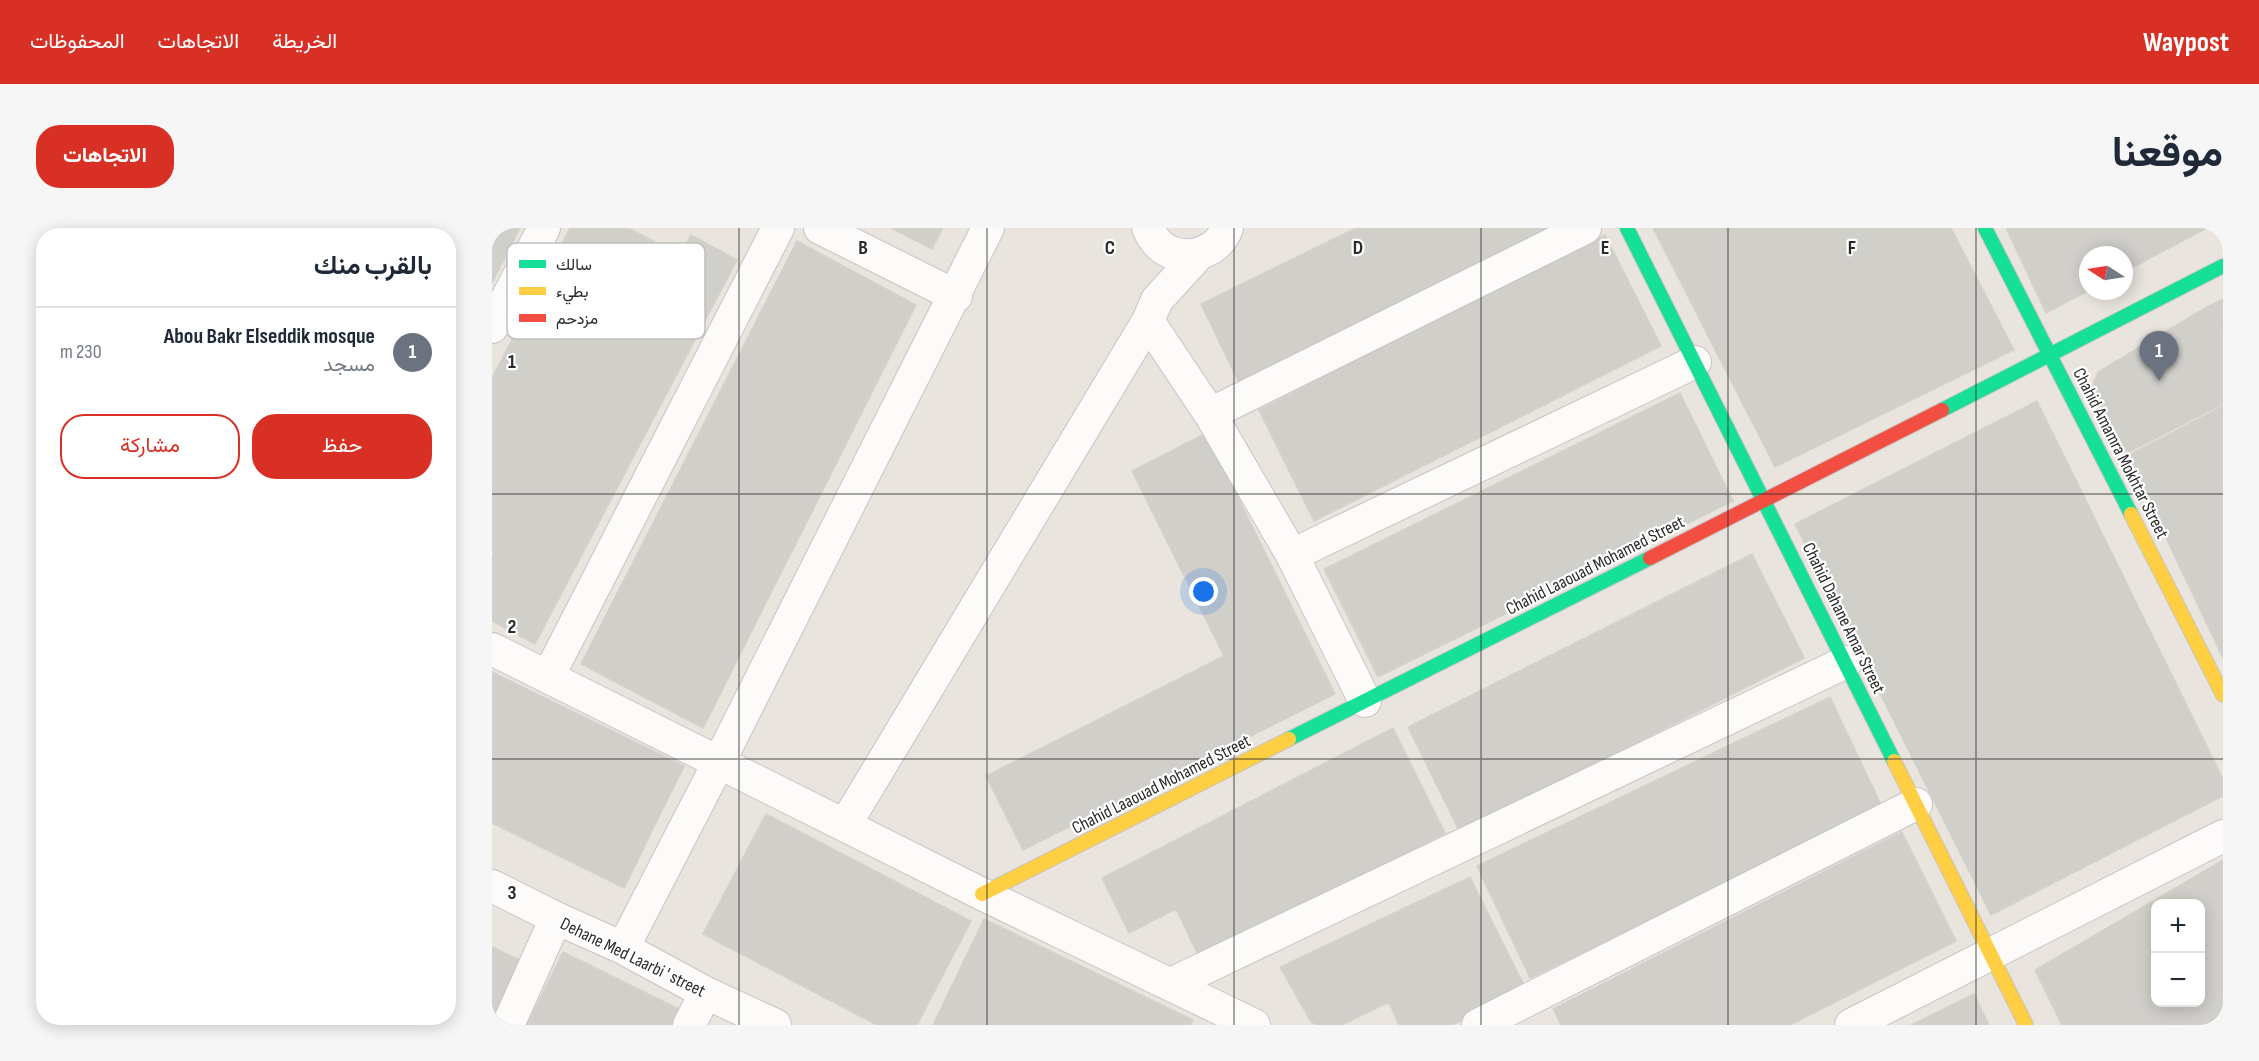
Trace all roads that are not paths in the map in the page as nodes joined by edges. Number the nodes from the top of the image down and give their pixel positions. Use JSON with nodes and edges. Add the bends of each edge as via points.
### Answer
{"nodes":[{"id":1,"x":544,"y":228,"type":"edge"},
{"id":2,"x":778,"y":228,"type":"edge"},
{"id":3,"x":820,"y":228,"type":"edge"},
{"id":4,"x":988,"y":228,"type":"edge"},
{"id":5,"x":1227,"y":228,"type":"edge"},
{"id":6,"x":1585,"y":228,"type":"edge"},
{"id":7,"x":1627,"y":228,"type":"edge"},
{"id":8,"x":1985,"y":228,"type":"edge"},
{"id":9,"x":1150,"y":233,"type":"edge"},
{"id":10,"x":536,"y":243,"type":"edge"},
{"id":11,"x":1199,"y":254,"type":"junction"},
{"id":12,"x":2223,"y":266,"type":"edge"},
{"id":13,"x":956,"y":296,"type":"junction"},
{"id":14,"x":507,"y":298,"type":"edge"},
{"id":15,"x":1153,"y":310,"type":"junction"},
{"id":16,"x":492,"y":327,"type":"edge"},
{"id":17,"x":2050,"y":355,"type":"junction"},
{"id":18,"x":1695,"y":362,"type":"junction"},
{"id":19,"x":1210,"y":414,"type":"junction"},
{"id":20,"x":1765,"y":500,"type":"junction"},
{"id":21,"x":1292,"y":555,"type":"junction"},
{"id":22,"x":492,"y":648,"type":"edge"},
{"id":23,"x":1846,"y":662,"type":"junction"},
{"id":24,"x":548,"y":676,"type":"junction"},
{"id":25,"x":2223,"y":695,"type":"edge"},
{"id":26,"x":1365,"y":701,"type":"junction"},
{"id":27,"x":719,"y":762,"type":"junction"},
{"id":28,"x":1916,"y":804,"type":"junction"},
{"id":29,"x":845,"y":825,"type":"junction"},
{"id":30,"x":2223,"y":836,"type":"edge"},
{"id":31,"x":492,"y":886,"type":"edge"},
{"id":32,"x":982,"y":894,"type":"junction"},
{"id":33,"x":556,"y":918,"type":"junction"},
{"id":34,"x":622,"y":948,"type":"junction"},
{"id":35,"x":1991,"y":955,"type":"junction"},
{"id":36,"x":1171,"y":984,"type":"junction"},
{"id":37,"x":706,"y":993,"type":"junction"},
{"id":38,"x":508,"y":1025,"type":"edge"},
{"id":39,"x":689,"y":1025,"type":"edge"},
{"id":40,"x":776,"y":1025,"type":"edge"},
{"id":41,"x":1254,"y":1025,"type":"edge"},
{"id":42,"x":1478,"y":1025,"type":"edge"},
{"id":43,"x":1851,"y":1025,"type":"edge"},
{"id":44,"x":2026,"y":1025,"type":"edge"}],
"edges":[{"from":1,"to":10,"type":"street"},
{"from":2,"to":24,"type":"street"},
{"from":3,"to":13,"type":"street"},
{"from":4,"to":13,"type":"street"},
{"from":5,"to":11,"type":"street","via":[[1214,246]]},
{"from":6,"to":19,"type":"street"},
{"from":7,"to":18,"type":"street","name":"Chahid Dahane Amar Street"},
{"from":8,"to":17,"type":"street","name":"Chahid Amamra Mokhtar Street"},
{"from":9,"to":11,"type":"street","via":[[1166,250],[1182,256]]},
{"from":9,"to":15,"type":"street"},
{"from":11,"to":15,"type":"street"},
{"from":12,"to":17,"type":"street","name":"Chahid Laaouad Mohamed Street"},
{"from":13,"to":27,"type":"street"},
{"from":14,"to":16,"type":"street"},
{"from":15,"to":19,"type":"street"},
{"from":15,"to":29,"type":"street"},
{"from":17,"to":20,"type":"street","name":"Chahid Laaouad Mohamed Street"},
{"from":17,"to":25,"type":"street","name":"Chahid Amamra Mokhtar Street"},
{"from":18,"to":20,"type":"street","name":"Chahid Dahane Amar Street"},
{"from":18,"to":21,"type":"street"},
{"from":19,"to":21,"type":"street"},
{"from":20,"to":23,"type":"street","name":"Chahid Dahane Amar Street"},
{"from":20,"to":26,"type":"street","name":"Chahid Laaouad Mohamed Street"},
{"from":21,"to":26,"type":"street"},
{"from":22,"to":24,"type":"street"},
{"from":23,"to":28,"type":"street","name":"Chahid Dahane Amar Street"},
{"from":23,"to":36,"type":"street"},
{"from":24,"to":27,"type":"street"},
{"from":26,"to":32,"type":"street","name":"Chahid Laaouad Mohamed Street"},
{"from":27,"to":29,"type":"street"},
{"from":27,"to":34,"type":"street"},
{"from":28,"to":35,"type":"street","name":"Chahid Dahane Amar Street"},
{"from":28,"to":42,"type":"street"},
{"from":29,"to":32,"type":"street"},
{"from":30,"to":35,"type":"street"},
{"from":31,"to":33,"type":"street","name":"Dehane Med Laarbi ' street"},
{"from":32,"to":36,"type":"street"},
{"from":33,"to":34,"type":"street","name":"Dehane Med Laarbi ' street"},
{"from":33,"to":38,"type":"street"},
{"from":34,"to":37,"type":"street","name":"Dehane Med Laarbi ' street"},
{"from":35,"to":43,"type":"street"},
{"from":35,"to":44,"type":"street","name":"Chahid Dahane Amar Street"},
{"from":36,"to":41,"type":"street"},
{"from":37,"to":39,"type":"street"},
{"from":37,"to":40,"type":"street","name":"Dehane Med Laarbi ' street"}]}
